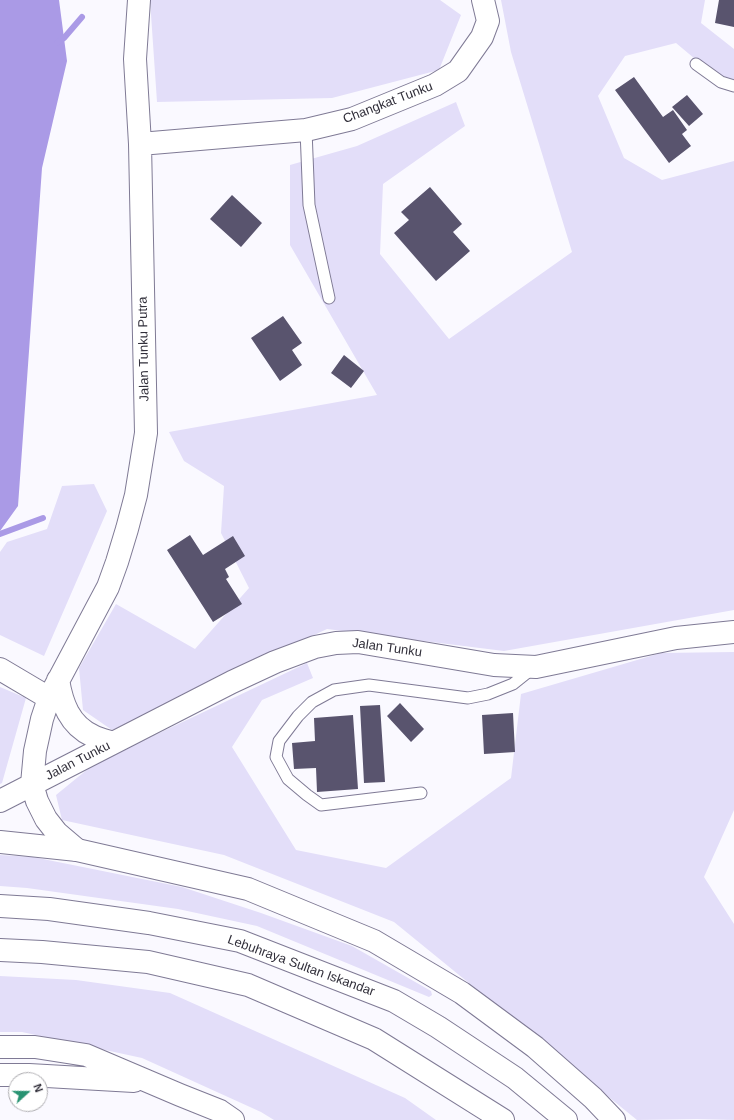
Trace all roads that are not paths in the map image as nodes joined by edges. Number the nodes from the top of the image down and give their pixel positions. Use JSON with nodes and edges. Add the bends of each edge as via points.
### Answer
{"nodes":[{"id":1,"x":140,"y":0,"type":"edge"},
{"id":2,"x":483,"y":0,"type":"edge"},
{"id":3,"x":696,"y":64,"type":"dead end"},
{"id":4,"x":734,"y":86,"type":"edge"},
{"id":5,"x":306,"y":130,"type":"junction"},
{"id":6,"x":140,"y":144,"type":"junction"},
{"id":7,"x":329,"y":298,"type":"dead end"},
{"id":8,"x":734,"y":632,"type":"edge"},
{"id":9,"x":536,"y":667,"type":"junction"},
{"id":10,"x":0,"y":669,"type":"edge"},
{"id":11,"x":54,"y":689,"type":"junction"},
{"id":12,"x":113,"y":743,"type":"junction"},
{"id":13,"x":32,"y":784,"type":"junction"},
{"id":14,"x":420,"y":793,"type":"dead end"},
{"id":15,"x":0,"y":801,"type":"edge"},
{"id":16,"x":0,"y":842,"type":"edge"},
{"id":17,"x":77,"y":850,"type":"junction"},
{"id":18,"x":0,"y":906,"type":"edge"},
{"id":19,"x":0,"y":950,"type":"edge"},
{"id":20,"x":0,"y":1047,"type":"edge"},
{"id":21,"x":0,"y":1075,"type":"edge"},
{"id":22,"x":151,"y":1082,"type":"junction"},
{"id":23,"x":222,"y":1117,"type":"edge"},
{"id":24,"x":503,"y":1120,"type":"edge"},
{"id":25,"x":566,"y":1120,"type":"edge"},
{"id":26,"x":614,"y":1120,"type":"edge"}],
"edges":[{"from":1,"to":6,"type":"street","name":"Jalan Tunku Putra","via":[[135,60]]},
{"from":2,"to":5,"type":"street","name":"Changkat Tunku","via":[[488,21],[482,37],[458,71],[435,85],[352,119]]},
{"from":3,"to":4,"type":"lane","via":[[721,82]]},
{"from":5,"to":6,"type":"street","name":"Changkat Tunku"},
{"from":5,"to":7,"type":"lane","via":[[309,205]]},
{"from":6,"to":11,"type":"street","name":"Jalan Tunku Putra","via":[[146,433],[136,495],[117,562],[108,587]]},
{"from":8,"to":9,"type":"street","name":"Jalan Tunku","via":[[676,638]]},
{"from":9,"to":12,"type":"street","name":"Jalan Tunku","via":[[494,665],[358,642],[336,643],[314,647],[275,662]]},
{"from":9,"to":14,"type":"lane","via":[[513,684],[488,694],[468,698],[369,685],[334,690],[312,702],[278,741],[276,757],[288,779],[321,805]]},
{"from":10,"to":11,"type":"street"},
{"from":11,"to":12,"type":"street","via":[[66,710],[82,729],[92,736]]},
{"from":11,"to":13,"type":"street","name":"Jalan Tunku Putra","via":[[42,719],[35,751]]},
{"from":12,"to":13,"type":"street","name":"Jalan Tunku"},
{"from":13,"to":15,"type":"street","name":"Jalan Tunku"},
{"from":13,"to":17,"type":"street","name":"Jalan Tunku Putra","via":[[46,819],[57,833]]},
{"from":16,"to":17,"type":"street"},
{"from":17,"to":26,"type":"street","via":[[248,889],[374,941],[462,993],[536,1047]]},
{"from":18,"to":25,"type":"street","name":"Lebuhraya Sultan Iskandar","via":[[49,909],[149,923],[247,943],[394,1001],[515,1078]]},
{"from":19,"to":24,"type":"street","via":[[148,962],[248,985],[374,1038]]},
{"from":20,"to":22,"type":"street","via":[[35,1047],[86,1054]]},
{"from":21,"to":22,"type":"street"},
{"from":22,"to":23,"type":"street"}]}
